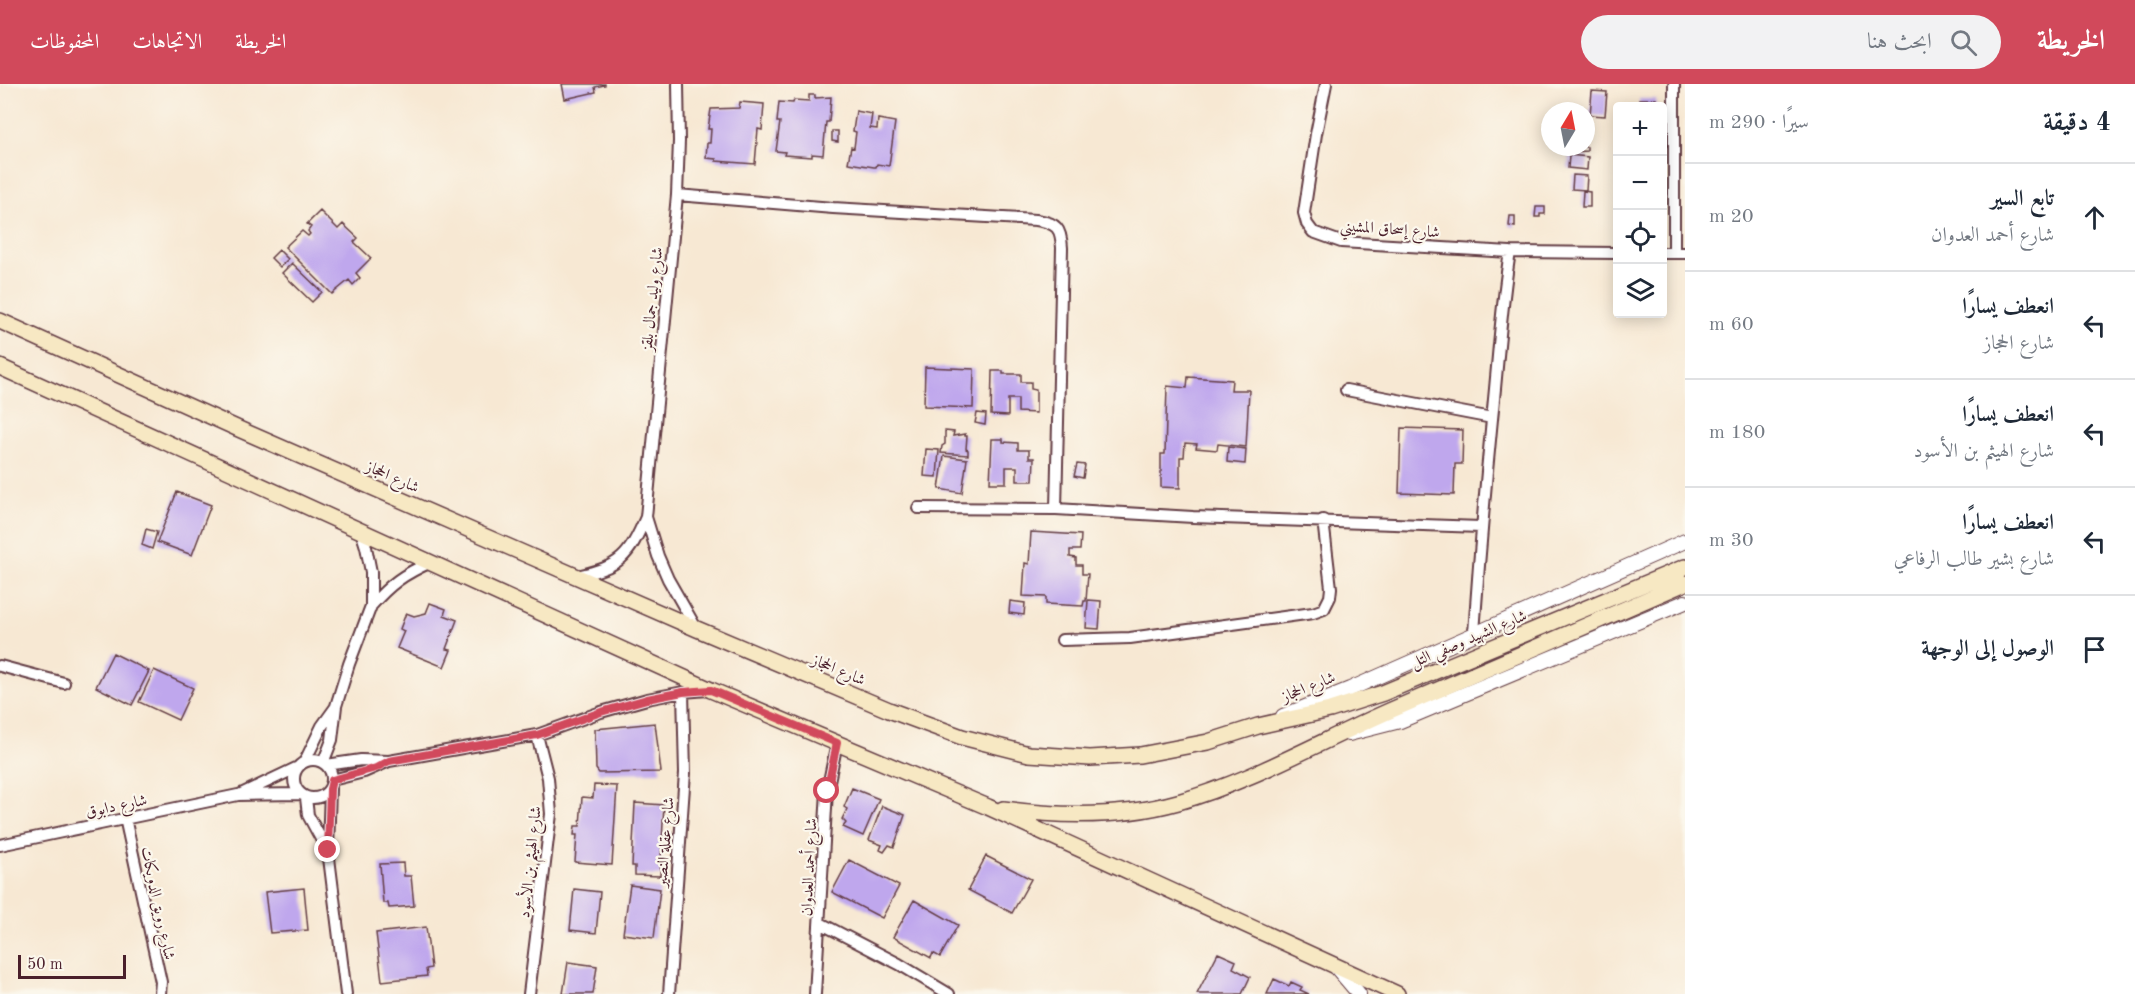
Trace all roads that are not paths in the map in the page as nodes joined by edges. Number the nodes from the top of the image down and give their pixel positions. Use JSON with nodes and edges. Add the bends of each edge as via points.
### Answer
{"nodes":[{"id":1,"x":678,"y":84,"type":"edge"},
{"id":2,"x":1326,"y":84,"type":"edge"},
{"id":3,"x":1674,"y":84,"type":"edge"},
{"id":4,"x":677,"y":195,"type":"junction"},
{"id":5,"x":1510,"y":252,"type":"junction"},
{"id":6,"x":1613,"y":252,"type":"edge"},
{"id":7,"x":1680,"y":253,"type":"edge"},
{"id":8,"x":0,"y":321,"type":"edge"},
{"id":9,"x":0,"y":367,"type":"edge"},
{"id":10,"x":1346,"y":390,"type":"dead end"},
{"id":11,"x":1492,"y":418,"type":"junction"},
{"id":12,"x":918,"y":508,"type":"dead end"},
{"id":13,"x":1056,"y":509,"type":"junction"},
{"id":14,"x":646,"y":517,"type":"junction"},
{"id":15,"x":1323,"y":520,"type":"junction"},
{"id":16,"x":1481,"y":527,"type":"junction"},
{"id":17,"x":361,"y":531,"type":"junction"},
{"id":18,"x":1685,"y":541,"type":"edge"},
{"id":19,"x":431,"y":562,"type":"junction"},
{"id":20,"x":1685,"y":567,"type":"edge"},
{"id":21,"x":576,"y":576,"type":"junction"},
{"id":22,"x":1685,"y":583,"type":"edge"},
{"id":23,"x":1685,"y":602,"type":"edge"},
{"id":24,"x":371,"y":606,"type":"junction"},
{"id":25,"x":697,"y":630,"type":"junction"},
{"id":26,"x":1474,"y":633,"type":"junction"},
{"id":27,"x":1062,"y":640,"type":"dead end"},
{"id":28,"x":0,"y":666,"type":"edge"},
{"id":29,"x":64,"y":683,"type":"dead end"},
{"id":30,"x":711,"y":690,"type":"junction"},
{"id":31,"x":683,"y":692,"type":"junction"},
{"id":32,"x":336,"y":706,"type":"junction"},
{"id":33,"x":1258,"y":726,"type":"junction"},
{"id":34,"x":537,"y":735,"type":"junction"},
{"id":35,"x":1332,"y":737,"type":"junction"},
{"id":36,"x":837,"y":743,"type":"junction"},
{"id":37,"x":389,"y":761,"type":"junction"},
{"id":38,"x":324,"y":764,"type":"junction"},
{"id":39,"x":301,"y":765,"type":"junction"},
{"id":40,"x":331,"y":785,"type":"junction"},
{"id":41,"x":238,"y":795,"type":"junction"},
{"id":42,"x":303,"y":796,"type":"junction"},
{"id":43,"x":988,"y":807,"type":"junction"},
{"id":44,"x":125,"y":818,"type":"junction"},
{"id":45,"x":0,"y":845,"type":"edge"},
{"id":46,"x":328,"y":850,"type":"junction"},
{"id":47,"x":820,"y":923,"type":"junction"},
{"id":48,"x":1334,"y":965,"type":"junction"},
{"id":49,"x":160,"y":994,"type":"edge"},
{"id":50,"x":345,"y":994,"type":"edge"},
{"id":51,"x":530,"y":994,"type":"edge"},
{"id":52,"x":669,"y":994,"type":"edge"},
{"id":53,"x":815,"y":994,"type":"edge"},
{"id":54,"x":949,"y":994,"type":"edge"},
{"id":55,"x":1359,"y":994,"type":"edge"},
{"id":56,"x":1397,"y":994,"type":"edge"}],
"edges":[{"from":1,"to":4,"type":"street","name":"شارع وليد جمال بلقز"},
{"from":2,"to":5,"type":"street","name":"شارع إسحاق المشيني","via":[[1304,213],[1313,232],[1341,242]]},
{"from":3,"to":7,"type":"street"},
{"from":4,"to":13,"type":"street","via":[[1036,220],[1057,227],[1062,248]]},
{"from":4,"to":14,"type":"street","name":"شارع وليد جمال بلقز"},
{"from":5,"to":6,"type":"street","name":"شارع إسحاق المشيني"},
{"from":5,"to":11,"type":"street"},
{"from":8,"to":21,"type":"main road","name":"شارع الحجاز"},
{"from":9,"to":17,"type":"main road"},
{"from":10,"to":11,"type":"street"},
{"from":11,"to":16,"type":"street"},
{"from":12,"to":13,"type":"street"},
{"from":13,"to":15,"type":"street"},
{"from":14,"to":21,"type":"street","name":"شارع وليد جمال بلقز","via":[[622,558],[608,568]]},
{"from":14,"to":25,"type":"street","name":"شارع وليد جمال بلقز","via":[[665,573]]},
{"from":15,"to":16,"type":"street"},
{"from":15,"to":27,"type":"street","via":[[1331,588],[1324,609],[1130,638]]},
{"from":16,"to":26,"type":"street"},
{"from":17,"to":19,"type":"main road"},
{"from":17,"to":24,"type":"street","via":[[369,559]]},
{"from":18,"to":26,"type":"street","name":"شارع الحجاز"},
{"from":19,"to":24,"type":"street","via":[[402,576]]},
{"from":19,"to":30,"type":"main road"},
{"from":20,"to":33,"type":"main road","name":"شارع الشهيد وصفي التل","via":[[1355,702],[1303,718]]},
{"from":21,"to":25,"type":"main road","name":"شارع الحجاز"},
{"from":22,"to":35,"type":"main road"},
{"from":23,"to":35,"type":"street","via":[[1401,721]]},
{"from":24,"to":32,"type":"street"},
{"from":25,"to":33,"type":"main road","name":"شارع الحجاز","via":[[889,710],[962,737],[1029,754],[1090,758],[1140,755],[1208,742]]},
{"from":26,"to":33,"type":"street","name":"شارع الحجاز"},
{"from":28,"to":29,"type":"street"},
{"from":30,"to":31,"type":"street"},
{"from":30,"to":36,"type":"main road"},
{"from":31,"to":34,"type":"street","via":[[601,712]]},
{"from":31,"to":52,"type":"street","name":"شارع عقلة النصير","via":[[685,773]]},
{"from":32,"to":38,"type":"street"},
{"from":32,"to":39,"type":"street"},
{"from":34,"to":37,"type":"street"},
{"from":34,"to":51,"type":"street","name":"شارع الهيثم بن الأسود","via":[[548,778],[551,814]]},
{"from":35,"to":43,"type":"main road","via":[[1251,776],[1139,810],[1072,816]]},
{"from":36,"to":43,"type":"main road"},
{"from":36,"to":47,"type":"street","name":"شارع أحمد العدوان","via":[[827,791]]},
{"from":37,"to":38,"type":"street"},
{"from":37,"to":40,"type":"street"},
{"from":38,"to":39,"type":"street","via":[[311,760]]},
{"from":38,"to":40,"type":"street","via":[[330,770]]},
{"from":39,"to":41,"type":"street","name":"شارع دابوق"},
{"from":39,"to":42,"type":"street","via":[[293,782]]},
{"from":40,"to":42,"type":"street","via":[[322,797]]},
{"from":40,"to":46,"type":"street"},
{"from":41,"to":42,"type":"street","name":"شارع دابوق"},
{"from":41,"to":44,"type":"street","name":"شارع دابوق"},
{"from":42,"to":46,"type":"street","via":[[308,814]]},
{"from":43,"to":48,"type":"main road"},
{"from":44,"to":45,"type":"street","name":"شارع دابوق"},
{"from":44,"to":49,"type":"street","name":"شارع رويق الدويكات","via":[[161,982]]},
{"from":46,"to":50,"type":"street"},
{"from":47,"to":53,"type":"street","name":"شارع أحمد العدوان"},
{"from":47,"to":54,"type":"street"},
{"from":48,"to":55,"type":"street"},
{"from":48,"to":56,"type":"main road"}]}
